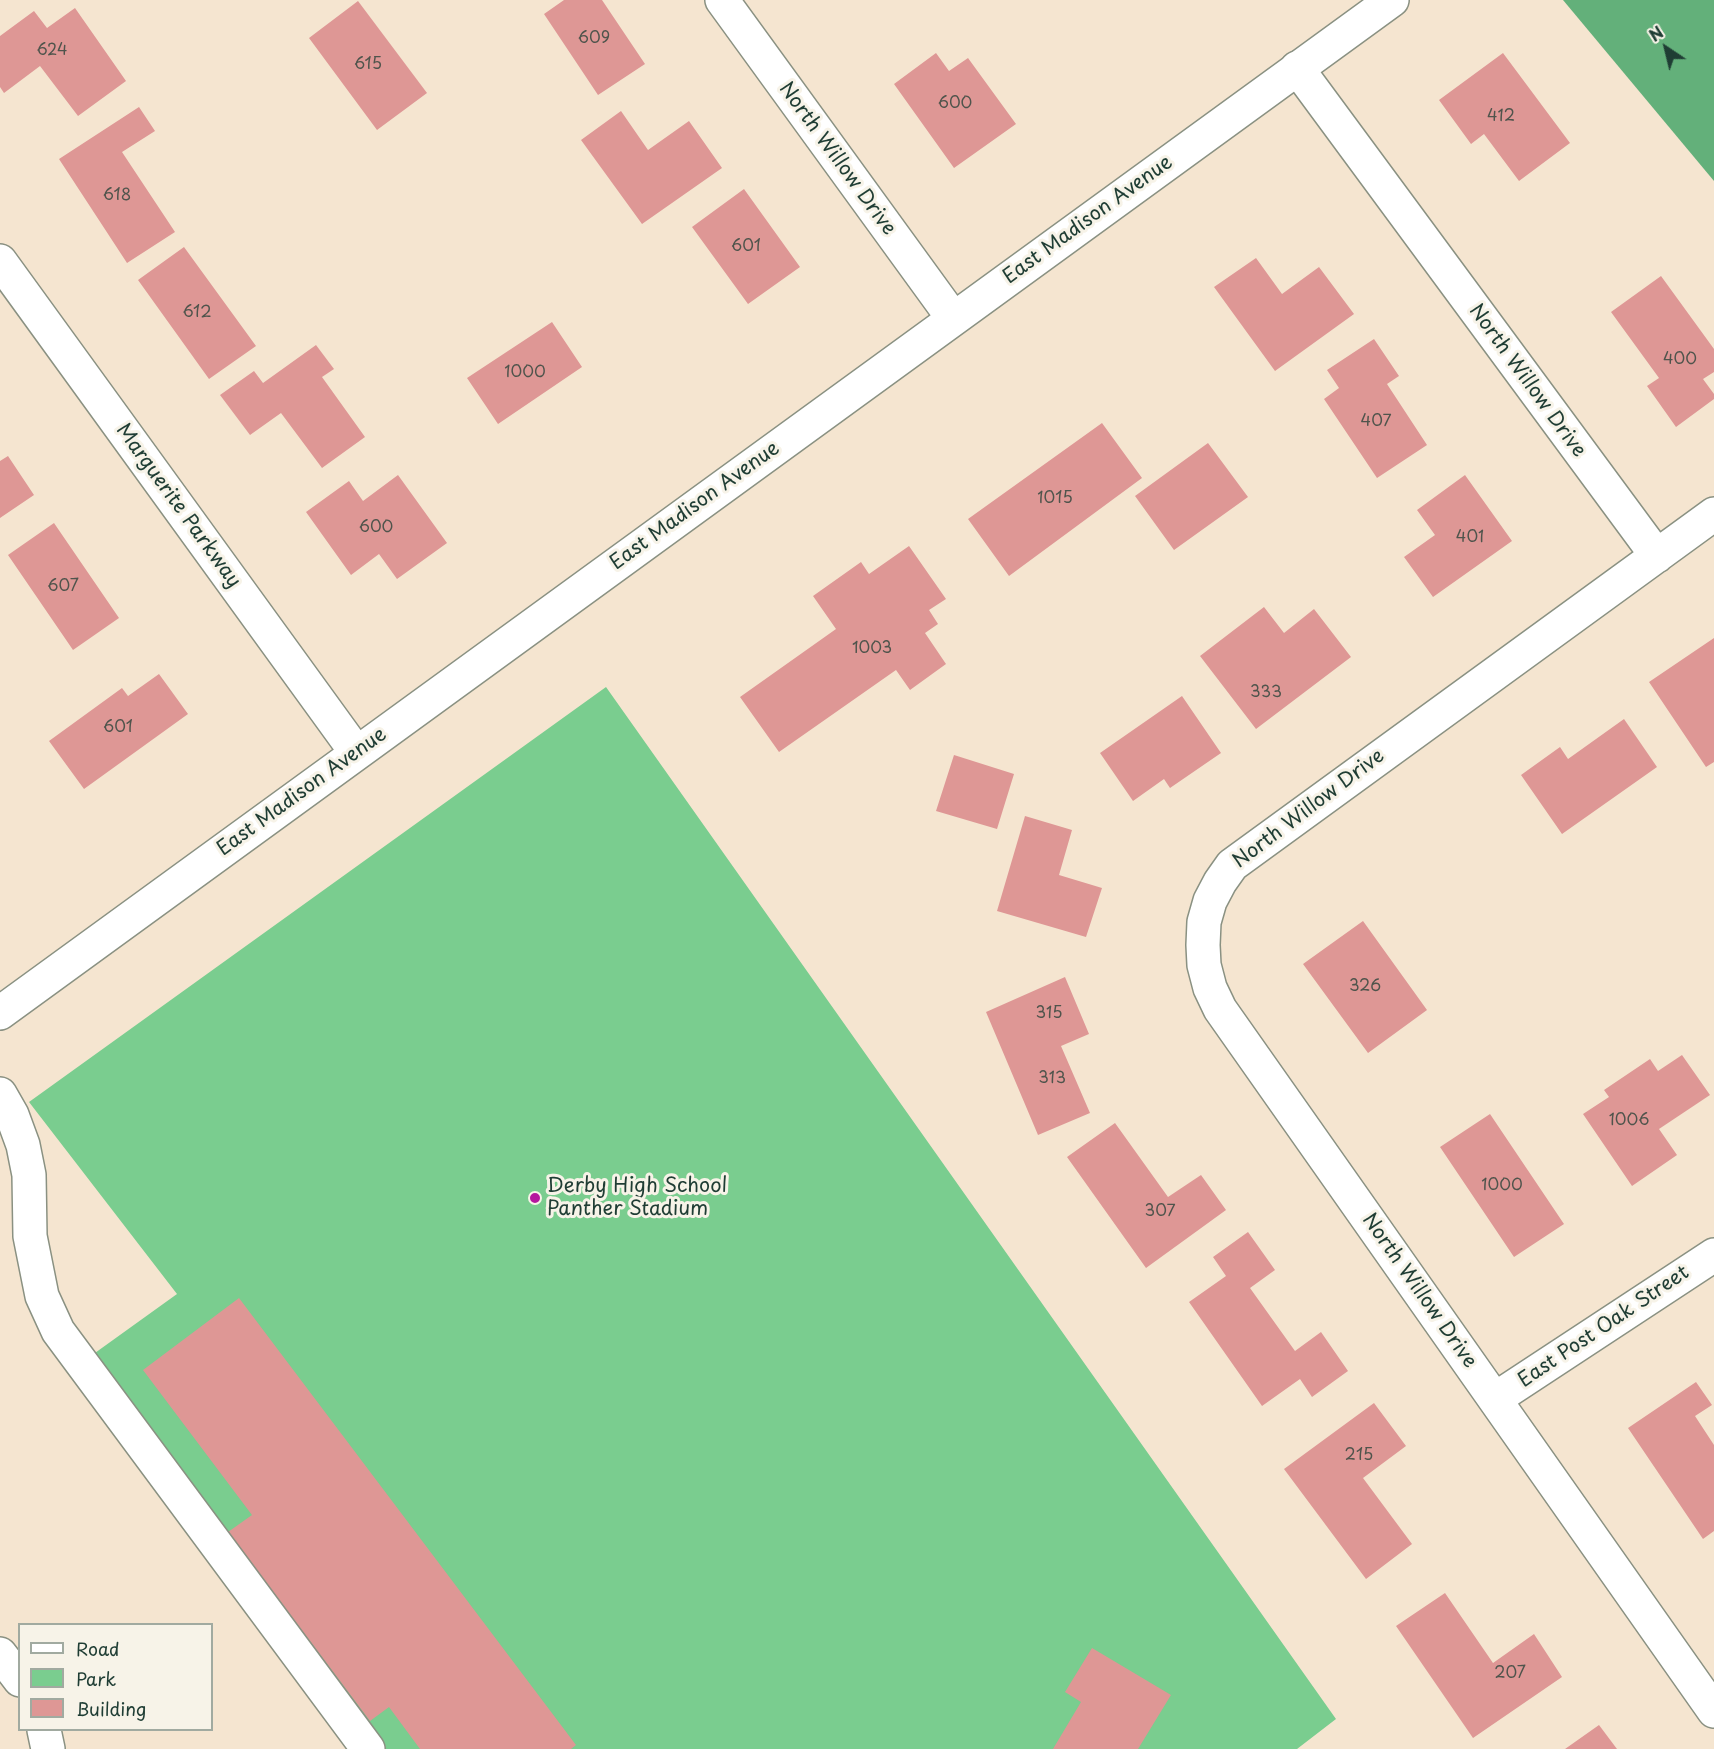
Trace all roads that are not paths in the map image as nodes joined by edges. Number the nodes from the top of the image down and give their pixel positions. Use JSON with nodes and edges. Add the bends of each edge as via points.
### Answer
{"nodes":[{"id":1,"x":722,"y":0,"type":"edge"},
{"id":2,"x":1392,"y":0,"type":"edge"},
{"id":3,"x":1297,"y":68,"type":"junction"},
{"id":4,"x":0,"y":261,"type":"edge"},
{"id":5,"x":953,"y":318,"type":"junction"},
{"id":6,"x":1714,"y":514,"type":"edge"},
{"id":7,"x":1657,"y":556,"type":"junction"},
{"id":8,"x":356,"y":752,"type":"junction"},
{"id":9,"x":0,"y":1013,"type":"edge"},
{"id":10,"x":0,"y":1094,"type":"edge"},
{"id":11,"x":1714,"y":1255,"type":"edge"},
{"id":12,"x":1495,"y":1399,"type":"junction"},
{"id":13,"x":0,"y":1654,"type":"edge"},
{"id":14,"x":18,"y":1677,"type":"edge"},
{"id":15,"x":1714,"y":1711,"type":"edge"},
{"id":16,"x":44,"y":1731,"type":"edge"},
{"id":17,"x":48,"y":1749,"type":"edge"},
{"id":18,"x":368,"y":1749,"type":"edge"}],
"edges":[{"from":1,"to":5,"type":"street","name":"North Willow Drive"},
{"from":2,"to":3,"type":"street","name":"East Madison Avenue"},
{"from":3,"to":5,"type":"street","name":"East Madison Avenue"},
{"from":3,"to":7,"type":"street","name":"North Willow Drive"},
{"from":4,"to":8,"type":"street","name":"Marguerite Parkway"},
{"from":5,"to":8,"type":"street","name":"East Madison Avenue"},
{"from":6,"to":7,"type":"street"},
{"from":7,"to":12,"type":"street","name":"North Willow Drive","via":[[1232,865],[1210,901],[1204,922],[1204,965],[1220,1009]]},
{"from":8,"to":9,"type":"street","name":"East Madison Avenue"},
{"from":10,"to":18,"type":"street","via":[[23,1145],[29,1175],[30,1236],[42,1296],[58,1331]]},
{"from":11,"to":12,"type":"street","name":"East Post Oak Street"},
{"from":12,"to":15,"type":"street","name":"North Willow Drive"},
{"from":13,"to":14,"type":"street"},
{"from":16,"to":17,"type":"street"}]}
